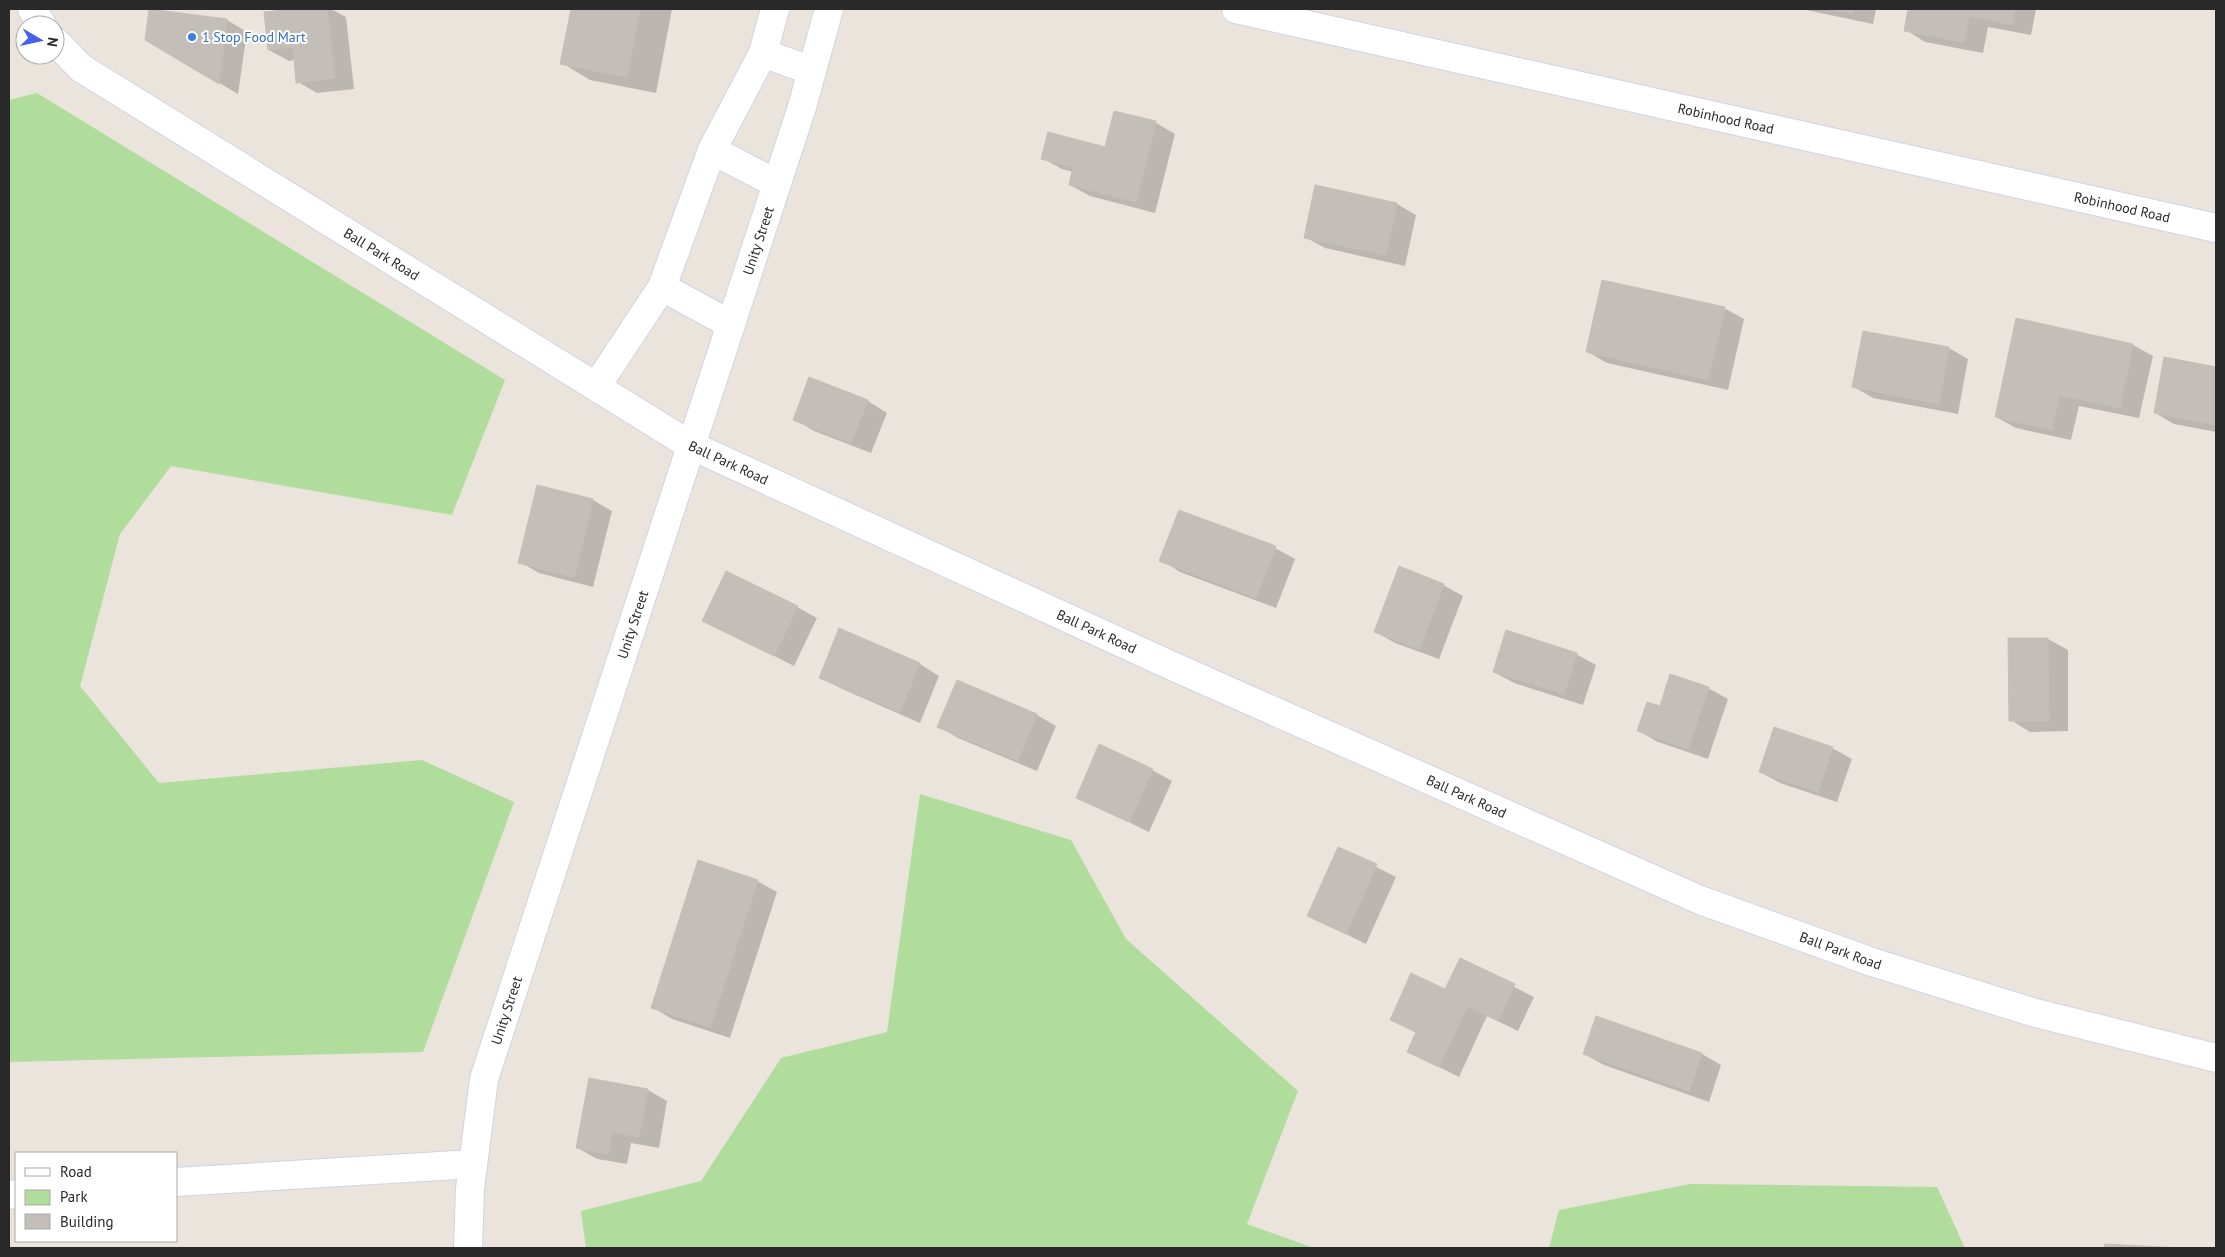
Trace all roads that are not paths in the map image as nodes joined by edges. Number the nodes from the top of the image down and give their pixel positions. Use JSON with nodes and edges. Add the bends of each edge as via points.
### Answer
{"nodes":[{"id":1,"x":774,"y":9,"type":"edge"},
{"id":2,"x":829,"y":9,"type":"edge"},
{"id":3,"x":1236,"y":9,"type":"edge"},
{"id":4,"x":65,"y":51,"type":"edge"},
{"id":5,"x":764,"y":53,"type":"junction"},
{"id":6,"x":812,"y":71,"type":"junction"},
{"id":7,"x":712,"y":150,"type":"junction"},
{"id":8,"x":777,"y":184,"type":"junction"},
{"id":9,"x":2216,"y":228,"type":"edge"},
{"id":10,"x":662,"y":287,"type":"junction"},
{"id":11,"x":730,"y":324,"type":"junction"},
{"id":12,"x":596,"y":387,"type":"junction"},
{"id":13,"x":690,"y":445,"type":"junction"},
{"id":14,"x":2216,"y":1058,"type":"edge"},
{"id":15,"x":473,"y":1164,"type":"junction"},
{"id":16,"x":178,"y":1182,"type":"edge"},
{"id":17,"x":468,"y":1248,"type":"edge"}],
"edges":[{"from":1,"to":5,"type":"street"},
{"from":2,"to":6,"type":"street","name":"Unity Street"},
{"from":3,"to":9,"type":"street","name":"Robinhood Road"},
{"from":4,"to":12,"type":"street","name":"Ball Park Road","via":[[81,68]]},
{"from":5,"to":6,"type":"street"},
{"from":5,"to":7,"type":"street"},
{"from":6,"to":8,"type":"street","name":"Unity Street"},
{"from":7,"to":8,"type":"street"},
{"from":7,"to":10,"type":"street"},
{"from":8,"to":11,"type":"street","name":"Unity Street"},
{"from":10,"to":11,"type":"street"},
{"from":10,"to":12,"type":"street"},
{"from":11,"to":13,"type":"street","name":"Unity Street"},
{"from":12,"to":13,"type":"street","name":"Ball Park Road"},
{"from":13,"to":14,"type":"street","name":"Ball Park Road","via":[[1170,664],[1700,900],[1872,962],[2032,1012]]},
{"from":13,"to":15,"type":"street","name":"Unity Street","via":[[484,1079]]},
{"from":15,"to":16,"type":"street"},
{"from":15,"to":17,"type":"street","name":"Unity Street"}]}
